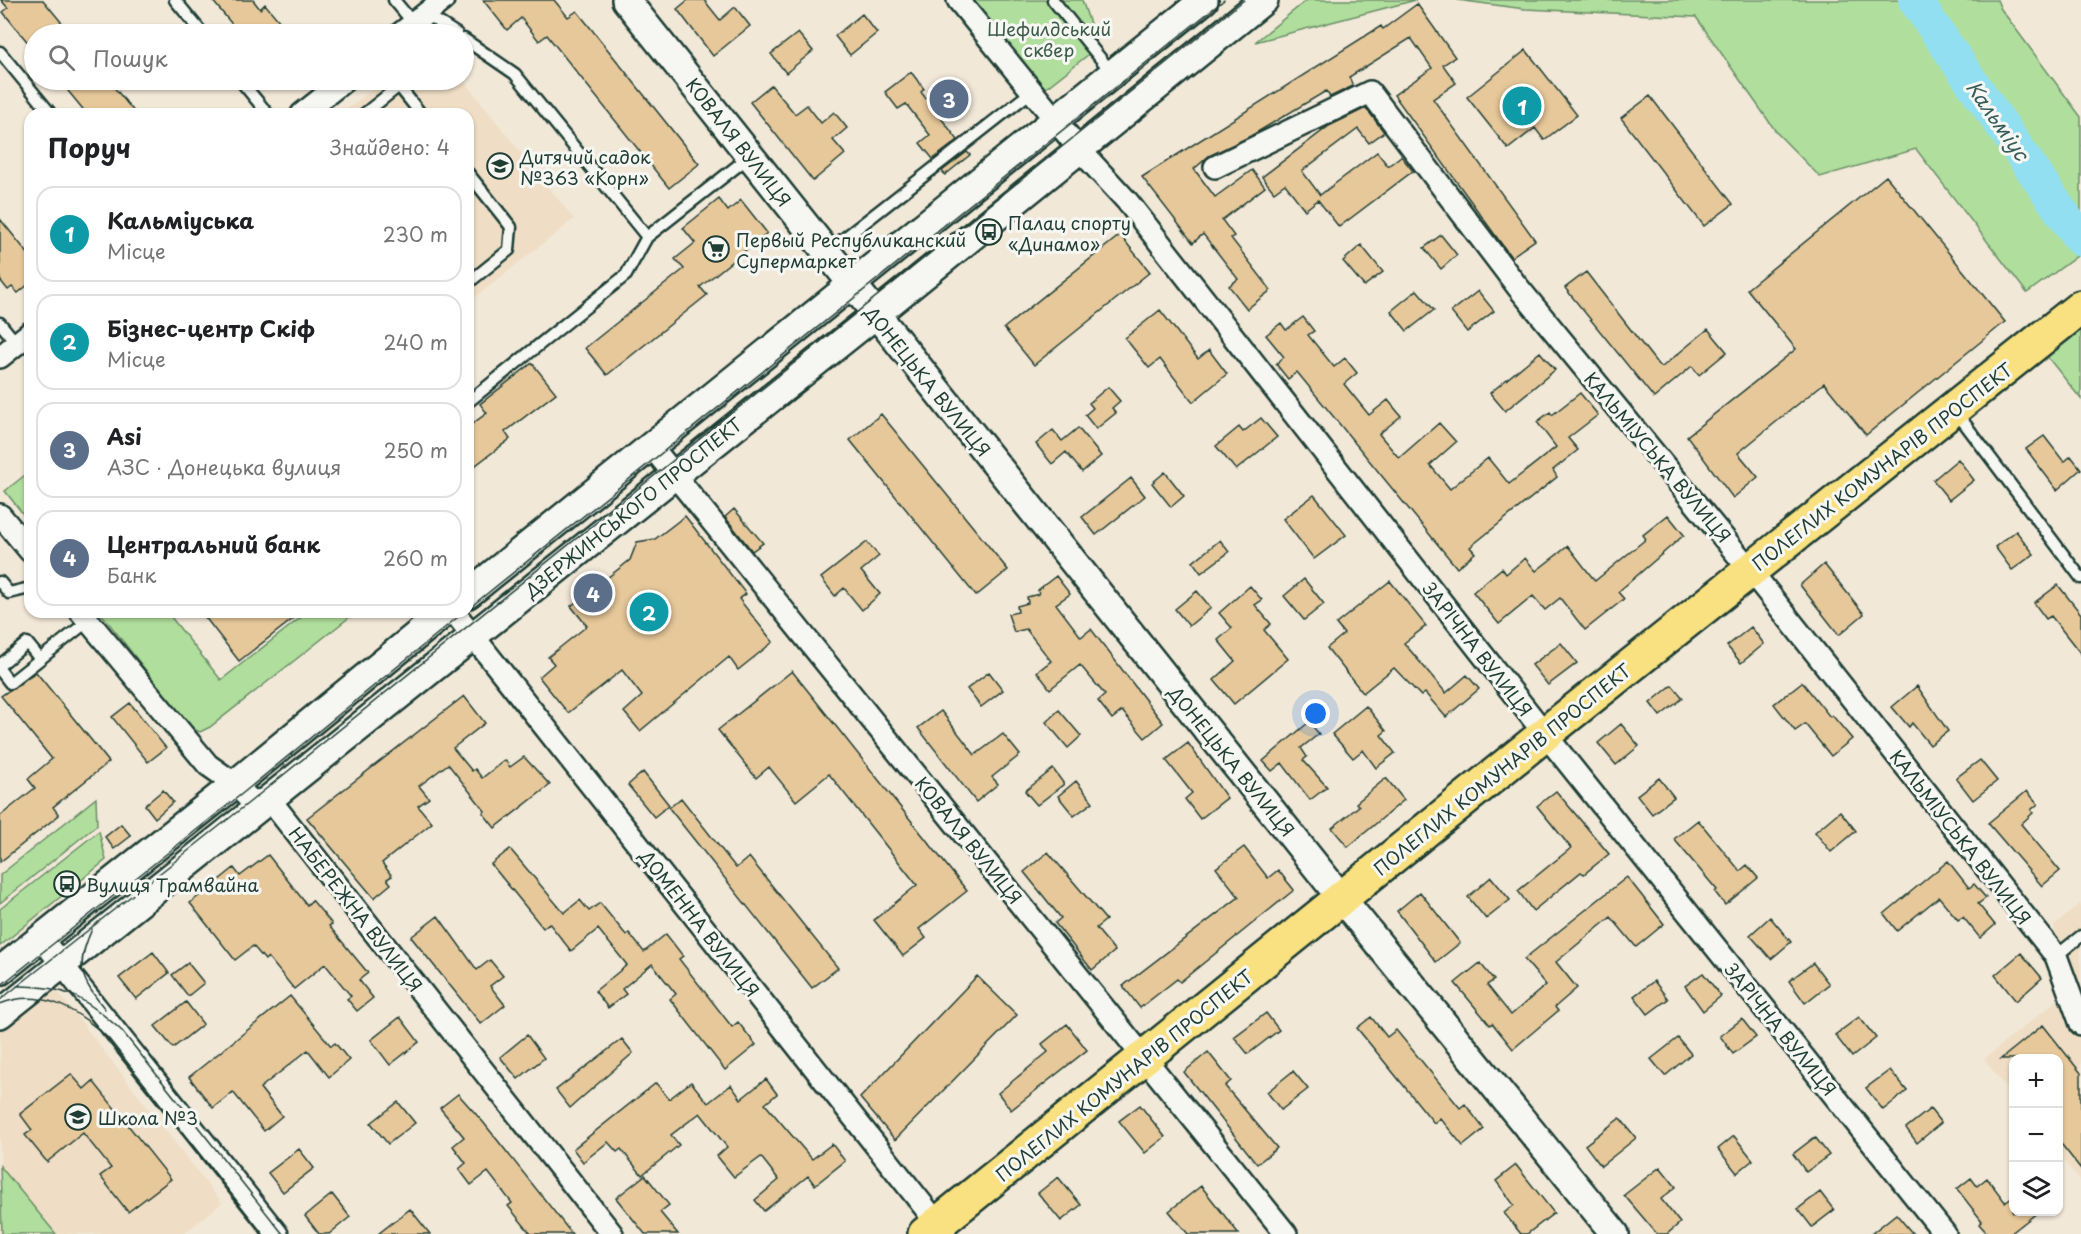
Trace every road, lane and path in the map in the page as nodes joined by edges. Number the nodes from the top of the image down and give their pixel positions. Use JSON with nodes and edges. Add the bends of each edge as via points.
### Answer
{"nodes":[{"id":1,"x":175,"y":0,"type":"edge"},
{"id":2,"x":394,"y":0,"type":"edge"},
{"id":3,"x":443,"y":0,"type":"edge"},
{"id":4,"x":626,"y":0,"type":"edge"},
{"id":5,"x":958,"y":0,"type":"edge"},
{"id":6,"x":1053,"y":0,"type":"edge"},
{"id":7,"x":1204,"y":0,"type":"edge"},
{"id":8,"x":1264,"y":0,"type":"edge"},
{"id":9,"x":195,"y":24,"type":"edge"},
{"id":10,"x":413,"y":24,"type":"edge"},
{"id":11,"x":474,"y":46,"type":"edge"},
{"id":12,"x":0,"y":52,"type":"edge"},
{"id":13,"x":1113,"y":74,"type":"junction"},
{"id":14,"x":24,"y":81,"type":"edge"},
{"id":15,"x":31,"y":90,"type":"edge"},
{"id":16,"x":248,"y":90,"type":"edge"},
{"id":17,"x":332,"y":90,"type":"edge"},
{"id":18,"x":389,"y":90,"type":"edge"},
{"id":19,"x":402,"y":90,"type":"edge"},
{"id":20,"x":1031,"y":92,"type":"junction"},
{"id":21,"x":46,"y":108,"type":"edge"},
{"id":22,"x":263,"y":108,"type":"edge"},
{"id":23,"x":310,"y":108,"type":"edge"},
{"id":24,"x":370,"y":108,"type":"edge"},
{"id":25,"x":416,"y":108,"type":"edge"},
{"id":26,"x":1056,"y":121,"type":"junction"},
{"id":27,"x":1079,"y":149,"type":"junction"},
{"id":28,"x":750,"y":156,"type":"junction"},
{"id":29,"x":1215,"y":167,"type":"dead end"},
{"id":30,"x":474,"y":181,"type":"edge"},
{"id":31,"x":647,"y":237,"type":"junction"},
{"id":32,"x":826,"y":252,"type":"junction"},
{"id":33,"x":474,"y":278,"type":"edge"},
{"id":34,"x":852,"y":285,"type":"junction"},
{"id":35,"x":2081,"y":307,"type":"edge"},
{"id":36,"x":875,"y":315,"type":"junction"},
{"id":37,"x":0,"y":323,"type":"edge"},
{"id":38,"x":23,"y":338,"type":"edge"},
{"id":39,"x":0,"y":357,"type":"edge"},
{"id":40,"x":474,"y":397,"type":"edge"},
{"id":41,"x":1953,"y":409,"type":"junction"},
{"id":42,"x":652,"y":447,"type":"junction"},
{"id":43,"x":674,"y":474,"type":"junction"},
{"id":44,"x":0,"y":514,"type":"edge"},
{"id":45,"x":24,"y":543,"type":"edge"},
{"id":46,"x":1750,"y":570,"type":"junction"},
{"id":47,"x":2081,"y":578,"type":"edge"},
{"id":48,"x":0,"y":582,"type":"edge"},
{"id":49,"x":24,"y":589,"type":"edge"},
{"id":50,"x":474,"y":589,"type":"edge"},
{"id":51,"x":83,"y":618,"type":"edge"},
{"id":52,"x":87,"y":618,"type":"edge"},
{"id":53,"x":438,"y":618,"type":"edge"},
{"id":54,"x":459,"y":618,"type":"edge"},
{"id":55,"x":473,"y":635,"type":"junction"},
{"id":56,"x":40,"y":659,"type":"junction"},
{"id":57,"x":0,"y":664,"type":"edge"},
{"id":58,"x":0,"y":670,"type":"edge"},
{"id":59,"x":1545,"y":734,"type":"junction"},
{"id":60,"x":235,"y":784,"type":"junction"},
{"id":61,"x":270,"y":800,"type":"junction"},
{"id":62,"x":1342,"y":899,"type":"junction"},
{"id":63,"x":2081,"y":936,"type":"edge"},
{"id":64,"x":41,"y":938,"type":"junction"},
{"id":65,"x":2056,"y":956,"type":"junction"},
{"id":66,"x":62,"y":966,"type":"junction"},
{"id":67,"x":1,"y":968,"type":"edge"},
{"id":68,"x":0,"y":1014,"type":"edge"},
{"id":69,"x":2081,"y":1024,"type":"edge"},
{"id":70,"x":1145,"y":1058,"type":"junction"},
{"id":71,"x":936,"y":1231,"type":"edge"},
{"id":72,"x":277,"y":1234,"type":"edge"},
{"id":73,"x":612,"y":1234,"type":"edge"},
{"id":74,"x":1286,"y":1234,"type":"edge"},
{"id":75,"x":1615,"y":1234,"type":"edge"},
{"id":76,"x":1945,"y":1234,"type":"edge"}],
"edges":[{"from":1,"to":9,"type":"lane"},
{"from":2,"to":10,"type":"lane"},
{"from":3,"to":10,"type":"street"},
{"from":4,"to":28,"type":"street","name":"КОВАЛЯ ВУЛИЦЯ"},
{"from":5,"to":20,"type":"street"},
{"from":6,"to":13,"type":"lane"},
{"from":7,"to":13,"type":"street","name":"ДЗЕРЖИНСЬКОГО ПРОСПЕКТ"},
{"from":8,"to":27,"type":"street","name":"ДЗЕРЖИНСЬКОГО ПРОСПЕКТ"},
{"from":11,"to":31,"type":"lane","via":[[515,74]]},
{"from":12,"to":14,"type":"lane"},
{"from":13,"to":26,"type":"street","name":"ДЗЕРЖИНСЬКОГО ПРОСПЕКТ"},
{"from":15,"to":21,"type":"lane"},
{"from":16,"to":22,"type":"lane"},
{"from":17,"to":23,"type":"street"},
{"from":18,"to":24,"type":"lane"},
{"from":19,"to":25,"type":"lane"},
{"from":20,"to":26,"type":"street"},
{"from":20,"to":32,"type":"lane"},
{"from":26,"to":27,"type":"street","name":"ЗАРІЧНА ВУЛИЦЯ"},
{"from":26,"to":34,"type":"street","name":"ДЗЕРЖИНСЬКОГО ПРОСПЕКТ"},
{"from":27,"to":36,"type":"street","name":"ДЗЕРЖИНСЬКОГО ПРОСПЕКТ"},
{"from":27,"to":59,"type":"street","name":"ЗАРІЧНА ВУЛИЦЯ","via":[[1127,201]]},
{"from":28,"to":31,"type":"lane"},
{"from":28,"to":32,"type":"street","name":"КОВАЛЯ ВУЛИЦЯ"},
{"from":29,"to":46,"type":"street","name":"КАЛЬМІУСЬКА ВУЛИЦЯ","via":[[1370,92],[1517,286]]},
{"from":30,"to":33,"type":"lane","via":[[511,227],[509,250]]},
{"from":31,"to":40,"type":"lane","via":[[626,275]]},
{"from":32,"to":34,"type":"street","name":"КОВАЛЯ ВУЛИЦЯ"},
{"from":34,"to":36,"type":"street","name":"ДОНЕЦЬКА ВУЛИЦЯ"},
{"from":34,"to":42,"type":"street","name":"ДЗЕРЖИНСЬКОГО ПРОСПЕКТ"},
{"from":35,"to":41,"type":"main road","name":"ПОЛЕГЛИХ КОМУНАРІВ ПРОСПЕКТ"},
{"from":36,"to":43,"type":"street","name":"ДЗЕРЖИНСЬКОГО ПРОСПЕКТ"},
{"from":36,"to":62,"type":"street","name":"ДОНЕЦЬКА ВУЛИЦЯ"},
{"from":37,"to":38,"type":"lane"},
{"from":38,"to":39,"type":"street"},
{"from":41,"to":46,"type":"main road","name":"ПОЛЕГЛИХ КОМУНАРІВ ПРОСПЕКТ"},
{"from":41,"to":47,"type":"lane"},
{"from":42,"to":43,"type":"street","name":"КОВАЛЯ ВУЛИЦЯ"},
{"from":42,"to":50,"type":"street","name":"ДЗЕРЖИНСЬКОГО ПРОСПЕКТ"},
{"from":43,"to":55,"type":"street","name":"ДЗЕРЖИНСЬКОГО ПРОСПЕКТ"},
{"from":43,"to":70,"type":"street","name":"КОВАЛЯ ВУЛИЦЯ"},
{"from":44,"to":45,"type":"street"},
{"from":46,"to":59,"type":"main road","name":"ПОЛЕГЛИХ КОМУНАРІВ ПРОСПЕКТ"},
{"from":46,"to":65,"type":"street","name":"КАЛЬМІУСЬКА ВУЛИЦЯ"},
{"from":48,"to":49,"type":"lane","via":[[9,593]]},
{"from":51,"to":56,"type":"lane"},
{"from":52,"to":60,"type":"street","via":[[208,765]]},
{"from":53,"to":60,"type":"street"},
{"from":54,"to":55,"type":"street","name":"ДОМЕННА ВУЛИЦЯ"},
{"from":55,"to":61,"type":"street","name":"ДЗЕРЖИНСЬКОГО ПРОСПЕКТ"},
{"from":55,"to":71,"type":"street","name":"ДОМЕННА ВУЛИЦЯ"},
{"from":56,"to":57,"type":"lane","via":[[27,643]]},
{"from":56,"to":58,"type":"lane","via":[[10,683]]},
{"from":59,"to":62,"type":"main road","name":"ПОЛЕГЛИХ КОМУНАРІВ ПРОСПЕКТ"},
{"from":59,"to":76,"type":"street","name":"ЗАРІЧНА ВУЛИЦЯ"},
{"from":60,"to":61,"type":"street","via":[[250,801]]},
{"from":60,"to":64,"type":"street"},
{"from":61,"to":66,"type":"street","name":"ДЗЕРЖИНСЬКОГО ПРОСПЕКТ"},
{"from":61,"to":73,"type":"street","name":"НАБЕРЕЖНА ВУЛИЦЯ"},
{"from":62,"to":70,"type":"main road","name":"ПОЛЕГЛИХ КОМУНАРІВ ПРОСПЕКТ"},
{"from":62,"to":75,"type":"street","name":"ДОНЕЦЬКА ВУЛИЦЯ"},
{"from":63,"to":65,"type":"lane"},
{"from":64,"to":66,"type":"street"},
{"from":64,"to":67,"type":"street"},
{"from":65,"to":69,"type":"street","name":"КАЛЬМІУСЬКА ВУЛИЦЯ"},
{"from":66,"to":68,"type":"street","name":"ДЗЕРЖИНСЬКОГО ПРОСПЕКТ"},
{"from":66,"to":72,"type":"street"},
{"from":70,"to":71,"type":"main road","name":"ПОЛЕГЛИХ КОМУНАРІВ ПРОСПЕКТ"},
{"from":70,"to":74,"type":"street","name":"КОВАЛЯ ВУЛИЦЯ"}]}
